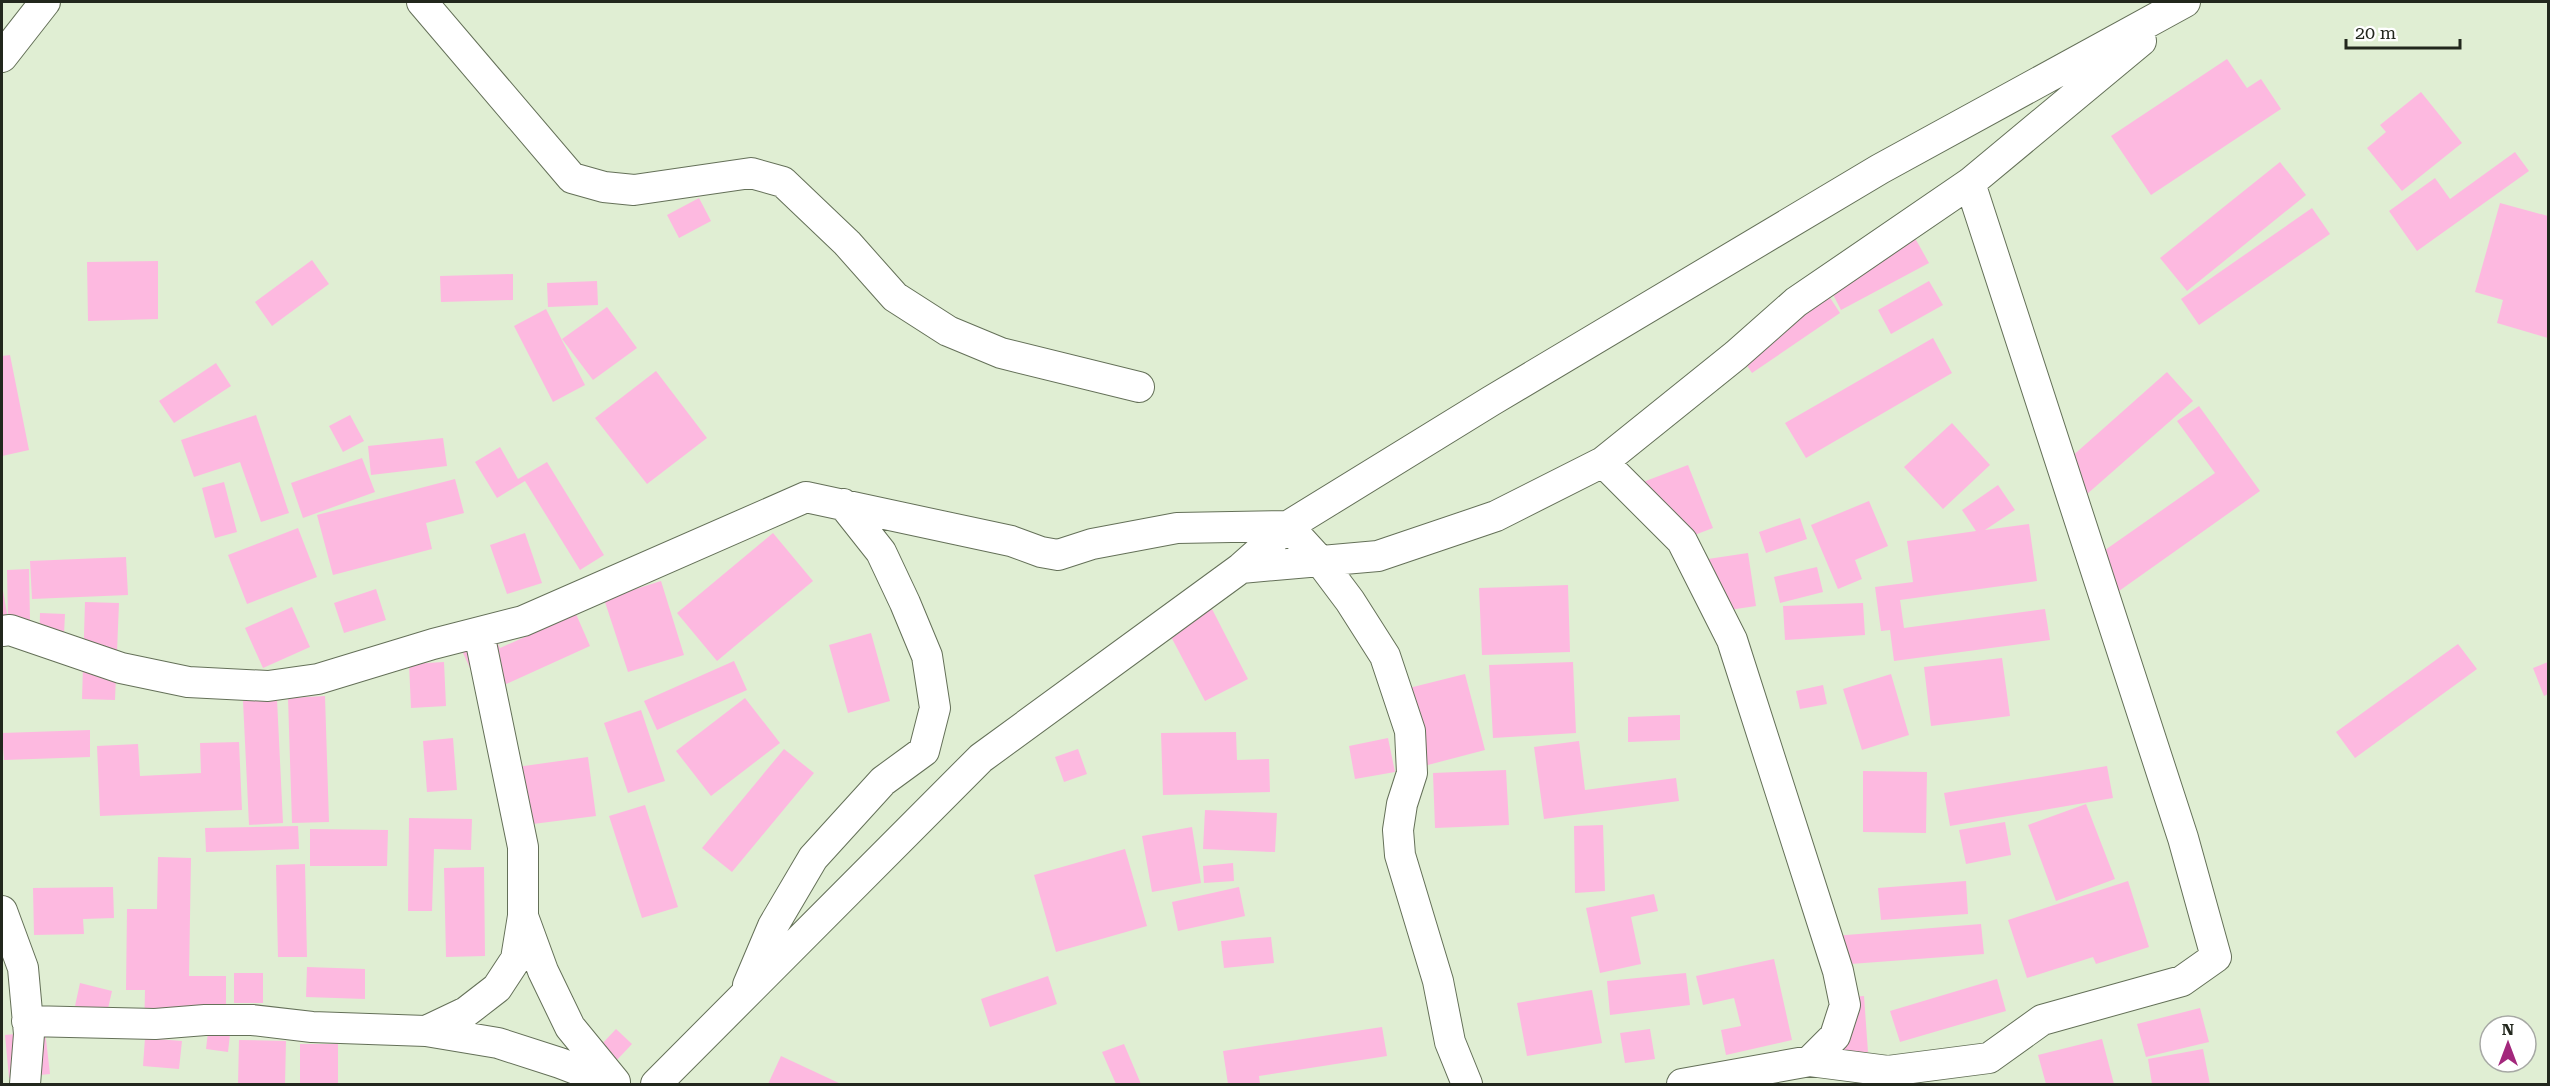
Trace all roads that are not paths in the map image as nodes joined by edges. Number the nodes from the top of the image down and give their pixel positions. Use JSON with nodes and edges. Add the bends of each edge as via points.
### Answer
{"nodes":[{"id":1,"x":45,"y":2,"type":"edge"},
{"id":2,"x":422,"y":2,"type":"edge"},
{"id":3,"x":2187,"y":2,"type":"edge"},
{"id":4,"x":2,"y":57,"type":"edge"},
{"id":5,"x":1970,"y":183,"type":"junction"},
{"id":6,"x":1138,"y":387,"type":"dead end"},
{"id":7,"x":1604,"y":462,"type":"junction"},
{"id":8,"x":843,"y":504,"type":"junction"},
{"id":9,"x":1288,"y":526,"type":"junction"},
{"id":10,"x":1320,"y":561,"type":"junction"},
{"id":11,"x":1241,"y":568,"type":"junction"},
{"id":12,"x":2,"y":631,"type":"edge"},
{"id":13,"x":478,"y":633,"type":"junction"},
{"id":14,"x":2,"y":911,"type":"edge"},
{"id":15,"x":523,"y":916,"type":"junction"},
{"id":16,"x":743,"y":998,"type":"junction"},
{"id":17,"x":27,"y":1021,"type":"junction"},
{"id":18,"x":426,"y":1031,"type":"junction"},
{"id":19,"x":1810,"y":1061,"type":"junction"},
{"id":20,"x":25,"y":1084,"type":"edge"},
{"id":21,"x":616,"y":1084,"type":"edge"},
{"id":22,"x":656,"y":1084,"type":"edge"},
{"id":23,"x":1467,"y":1084,"type":"edge"},
{"id":24,"x":1682,"y":1084,"type":"edge"}],
"edges":[{"from":1,"to":4,"type":"street"},
{"from":2,"to":6,"type":"street","via":[[572,178],[634,190],[751,173],[783,182],[896,297],[948,331],[1001,353]]},
{"from":3,"to":5,"type":"street"},
{"from":3,"to":9,"type":"street","via":[[1880,169],[1491,400]]},
{"from":5,"to":7,"type":"street","via":[[1796,302]]},
{"from":5,"to":19,"type":"street","via":[[2183,838],[2216,957],[2182,981],[2042,1020],[1989,1058],[1888,1071]]},
{"from":7,"to":10,"type":"street","via":[[1496,516],[1378,556]]},
{"from":7,"to":19,"type":"street","via":[[1682,542],[1732,640],[1838,971],[1845,1005],[1835,1036]]},
{"from":8,"to":9,"type":"street","via":[[1058,555],[1092,544],[1177,528]]},
{"from":8,"to":13,"type":"street","via":[[806,497],[524,621]]},
{"from":8,"to":16,"type":"street","via":[[881,552],[905,603],[927,656],[935,708],[924,751],[883,781],[813,858],[773,926]]},
{"from":9,"to":10,"type":"street"},
{"from":9,"to":11,"type":"street"},
{"from":10,"to":11,"type":"street"},
{"from":10,"to":23,"type":"street","via":[[1385,656],[1410,731],[1412,773],[1398,830],[1400,855],[1438,981],[1450,1042]]},
{"from":11,"to":16,"type":"street","via":[[981,758]]},
{"from":12,"to":13,"type":"street","via":[[10,630],[122,668],[188,682],[268,686],[318,679]]},
{"from":13,"to":15,"type":"street","via":[[523,847]]},
{"from":14,"to":17,"type":"street","via":[[23,968]]},
{"from":15,"to":18,"type":"street","via":[[516,959],[497,988],[466,1012]]},
{"from":15,"to":21,"type":"street","via":[[543,971],[570,1027]]},
{"from":16,"to":22,"type":"street"},
{"from":17,"to":18,"type":"street","via":[[155,1024],[252,1020],[312,1027]]},
{"from":17,"to":20,"type":"street"},
{"from":18,"to":21,"type":"street","via":[[498,1043]]},
{"from":19,"to":24,"type":"street"}]}
